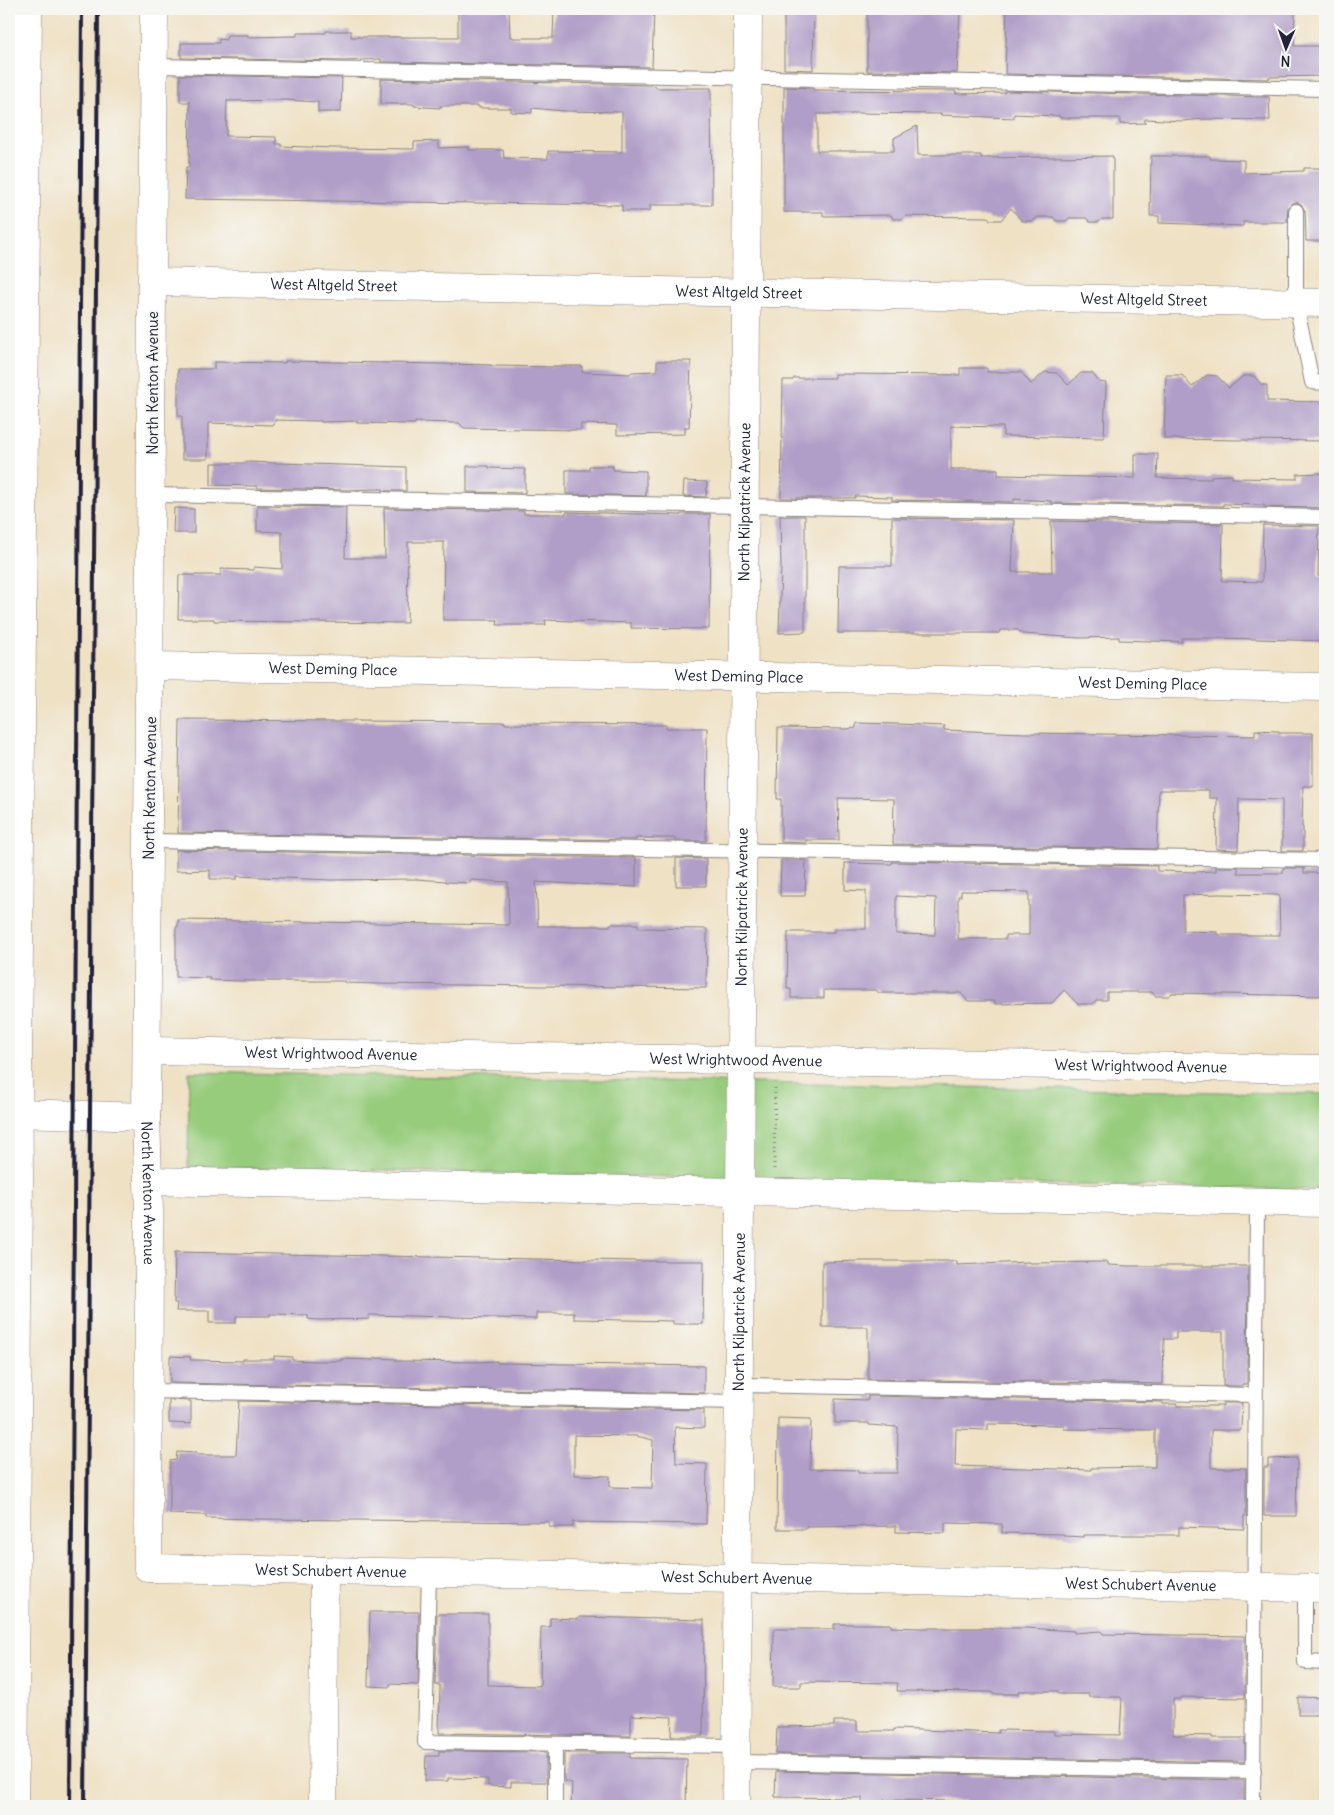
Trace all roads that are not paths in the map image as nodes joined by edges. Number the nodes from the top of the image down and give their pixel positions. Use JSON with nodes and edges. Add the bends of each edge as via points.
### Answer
{"nodes":[{"id":1,"x":28,"y":9,"type":"edge"},
{"id":2,"x":154,"y":9,"type":"edge"},
{"id":3,"x":748,"y":9,"type":"edge"},
{"id":4,"x":18,"y":64,"type":"edge"},
{"id":5,"x":154,"y":66,"type":"junction"},
{"id":6,"x":748,"y":76,"type":"junction"},
{"id":7,"x":1325,"y":89,"type":"edge"},
{"id":8,"x":1296,"y":211,"type":"dead end"},
{"id":9,"x":17,"y":279,"type":"edge"},
{"id":10,"x":153,"y":282,"type":"junction"},
{"id":11,"x":746,"y":294,"type":"junction"},
{"id":12,"x":1296,"y":303,"type":"junction"},
{"id":13,"x":1325,"y":303,"type":"edge"},
{"id":14,"x":1325,"y":383,"type":"edge"},
{"id":15,"x":16,"y":492,"type":"edge"},
{"id":16,"x":152,"y":495,"type":"junction"},
{"id":17,"x":745,"y":505,"type":"junction"},
{"id":18,"x":1325,"y":517,"type":"edge"},
{"id":19,"x":15,"y":665,"type":"edge"},
{"id":20,"x":151,"y":666,"type":"junction"},
{"id":21,"x":744,"y":676,"type":"junction"},
{"id":22,"x":1325,"y":687,"type":"edge"},
{"id":23,"x":149,"y":841,"type":"junction"},
{"id":24,"x":742,"y":850,"type":"junction"},
{"id":25,"x":14,"y":854,"type":"edge"},
{"id":26,"x":1325,"y":860,"type":"edge"},
{"id":27,"x":147,"y":1051,"type":"junction"},
{"id":28,"x":741,"y":1059,"type":"junction"},
{"id":29,"x":1325,"y":1069,"type":"edge"},
{"id":30,"x":9,"y":1085,"type":"edge"},
{"id":31,"x":19,"y":1113,"type":"junction"},
{"id":32,"x":146,"y":1117,"type":"junction"},
{"id":33,"x":9,"y":1142,"type":"edge"},
{"id":34,"x":148,"y":1181,"type":"junction"},
{"id":35,"x":740,"y":1192,"type":"junction"},
{"id":36,"x":1257,"y":1202,"type":"junction"},
{"id":37,"x":1325,"y":1203,"type":"edge"},
{"id":38,"x":13,"y":1381,"type":"edge"},
{"id":39,"x":148,"y":1391,"type":"junction"},
{"id":40,"x":739,"y":1394,"type":"junction"},
{"id":41,"x":1255,"y":1395,"type":"junction"},
{"id":42,"x":12,"y":1563,"type":"edge"},
{"id":43,"x":148,"y":1568,"type":"joint"},
{"id":44,"x":324,"y":1571,"type":"junction"},
{"id":45,"x":429,"y":1572,"type":"junction"},
{"id":46,"x":737,"y":1578,"type":"junction"},
{"id":47,"x":1255,"y":1586,"type":"junction"},
{"id":48,"x":1315,"y":1588,"type":"edge"},
{"id":49,"x":1325,"y":1663,"type":"edge"},
{"id":50,"x":12,"y":1722,"type":"edge"},
{"id":51,"x":555,"y":1744,"type":"junction"},
{"id":52,"x":736,"y":1754,"type":"junction"},
{"id":53,"x":1254,"y":1771,"type":"junction"},
{"id":54,"x":14,"y":1806,"type":"edge"},
{"id":55,"x":322,"y":1806,"type":"edge"},
{"id":56,"x":555,"y":1806,"type":"edge"},
{"id":57,"x":736,"y":1806,"type":"edge"},
{"id":58,"x":1253,"y":1806,"type":"edge"}],
"edges":[{"from":1,"to":4,"type":"street"},
{"from":2,"to":5,"type":"street","name":"North Kenton Avenue"},
{"from":3,"to":6,"type":"street","name":"North Kilpatrick Avenue"},
{"from":4,"to":9,"type":"street"},
{"from":5,"to":6,"type":"lane"},
{"from":5,"to":10,"type":"street","name":"North Kenton Avenue"},
{"from":6,"to":7,"type":"lane"},
{"from":6,"to":11,"type":"street","name":"North Kilpatrick Avenue"},
{"from":8,"to":12,"type":"lane"},
{"from":9,"to":15,"type":"street"},
{"from":10,"to":11,"type":"street","name":"West Altgeld Street"},
{"from":10,"to":16,"type":"street","name":"North Kenton Avenue"},
{"from":11,"to":12,"type":"street","name":"West Altgeld Street"},
{"from":11,"to":17,"type":"street","name":"North Kilpatrick Avenue"},
{"from":12,"to":13,"type":"street","name":"West Altgeld Street"},
{"from":12,"to":14,"type":"lane","via":[[1312,382]]},
{"from":15,"to":19,"type":"street"},
{"from":16,"to":17,"type":"lane"},
{"from":16,"to":20,"type":"street","name":"North Kenton Avenue"},
{"from":17,"to":18,"type":"lane"},
{"from":17,"to":21,"type":"street","name":"North Kilpatrick Avenue"},
{"from":19,"to":25,"type":"street"},
{"from":20,"to":21,"type":"street","name":"West Deming Place"},
{"from":20,"to":23,"type":"street","name":"North Kenton Avenue"},
{"from":21,"to":22,"type":"street","name":"West Deming Place"},
{"from":21,"to":24,"type":"street","name":"North Kilpatrick Avenue"},
{"from":23,"to":24,"type":"lane"},
{"from":23,"to":27,"type":"street","name":"North Kenton Avenue"},
{"from":24,"to":26,"type":"lane"},
{"from":24,"to":28,"type":"street","name":"North Kilpatrick Avenue"},
{"from":25,"to":31,"type":"street"},
{"from":27,"to":28,"type":"street","name":"West Wrightwood Avenue"},
{"from":27,"to":32,"type":"street","name":"North Kenton Avenue"},
{"from":28,"to":29,"type":"street","name":"West Wrightwood Avenue"},
{"from":28,"to":35,"type":"street","name":"North Kilpatrick Avenue"},
{"from":30,"to":31,"type":"street"},
{"from":31,"to":32,"type":"street"},
{"from":31,"to":33,"type":"street"},
{"from":31,"to":38,"type":"street"},
{"from":32,"to":34,"type":"street","name":"North Kenton Avenue"},
{"from":34,"to":35,"type":"street"},
{"from":34,"to":39,"type":"street","name":"North Kenton Avenue"},
{"from":35,"to":36,"type":"street"},
{"from":35,"to":40,"type":"street","name":"North Kilpatrick Avenue"},
{"from":36,"to":37,"type":"street"},
{"from":36,"to":41,"type":"lane"},
{"from":38,"to":42,"type":"street"},
{"from":39,"to":40,"type":"lane"},
{"from":39,"to":43,"type":"street","name":"North Kenton Avenue"},
{"from":40,"to":41,"type":"lane"},
{"from":40,"to":46,"type":"street","name":"North Kilpatrick Avenue"},
{"from":41,"to":47,"type":"lane"},
{"from":42,"to":50,"type":"street"},
{"from":43,"to":44,"type":"street","name":"West Schubert Avenue"},
{"from":44,"to":45,"type":"street","name":"West Schubert Avenue"},
{"from":44,"to":55,"type":"street"},
{"from":45,"to":46,"type":"street","name":"West Schubert Avenue"},
{"from":45,"to":51,"type":"lane","via":[[425,1742]]},
{"from":46,"to":47,"type":"street","name":"West Schubert Avenue"},
{"from":46,"to":52,"type":"street","name":"North Kilpatrick Avenue"},
{"from":47,"to":48,"type":"street","name":"West Schubert Avenue"},
{"from":47,"to":53,"type":"lane"},
{"from":48,"to":49,"type":"lane","via":[[1305,1662]]},
{"from":50,"to":54,"type":"street"},
{"from":51,"to":52,"type":"lane"},
{"from":51,"to":56,"type":"lane"},
{"from":52,"to":53,"type":"lane"},
{"from":52,"to":57,"type":"street","name":"North Kilpatrick Avenue"},
{"from":53,"to":58,"type":"lane"}]}
